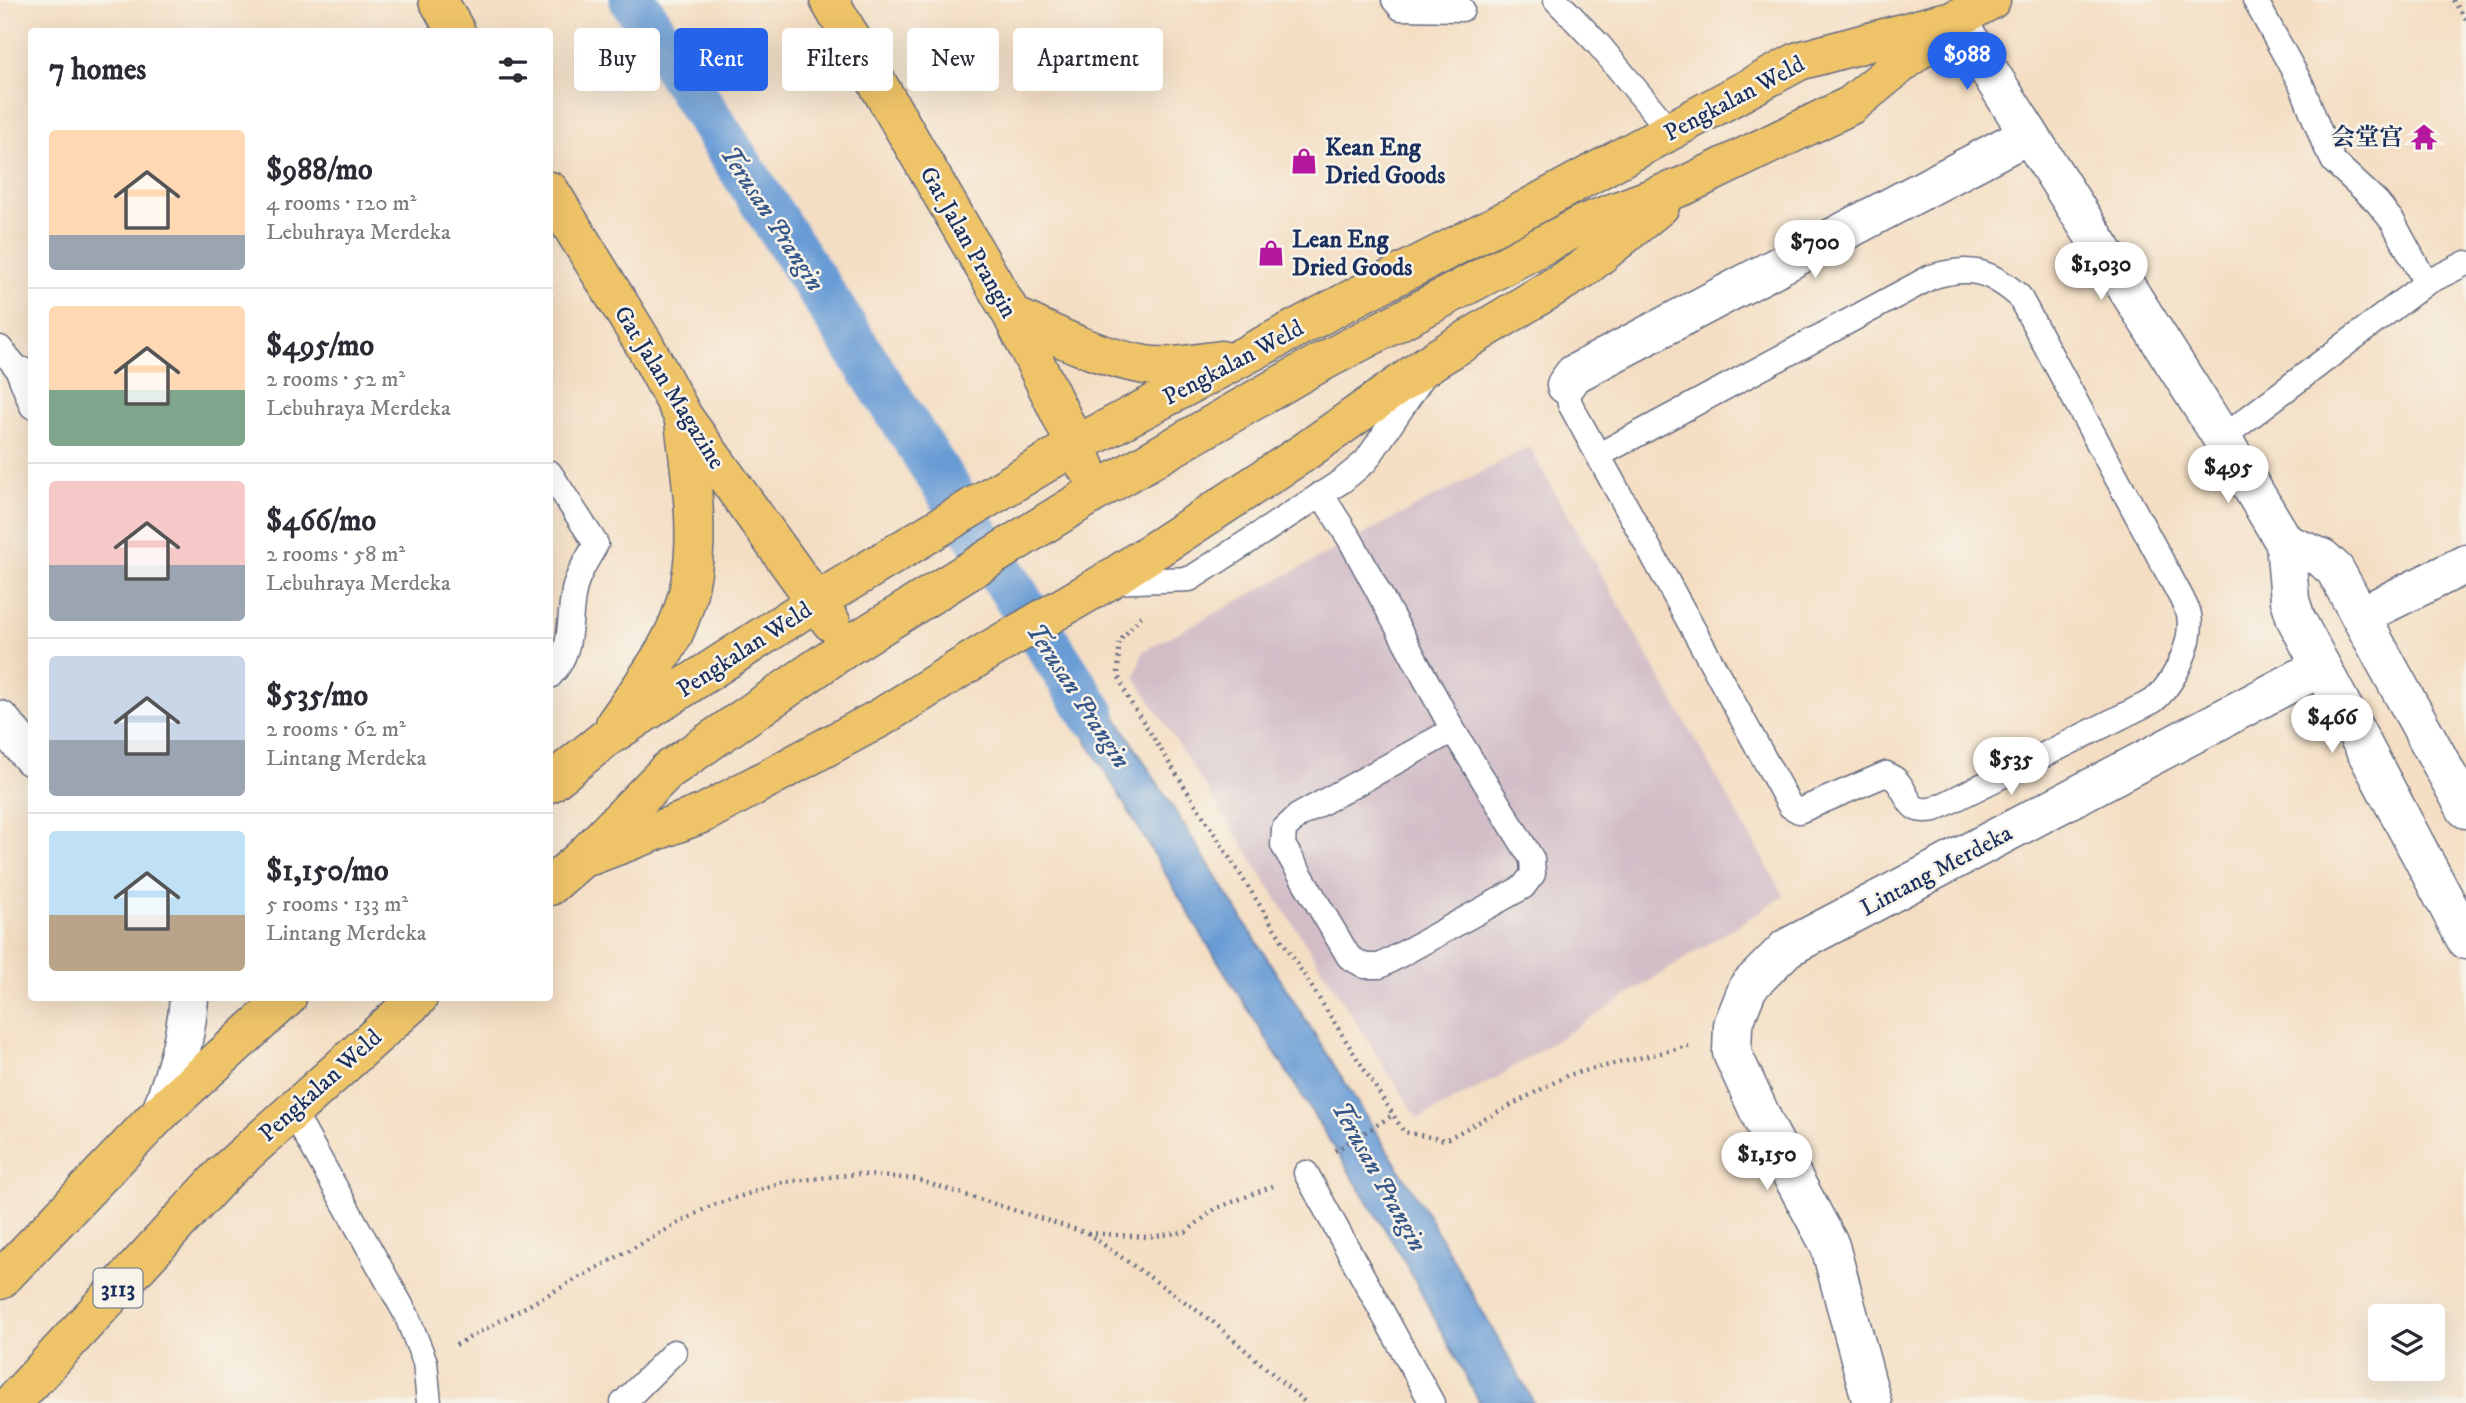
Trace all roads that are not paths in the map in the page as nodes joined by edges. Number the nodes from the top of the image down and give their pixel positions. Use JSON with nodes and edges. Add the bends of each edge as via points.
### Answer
{"nodes":[{"id":1,"x":438,"y":0,"type":"edge"},
{"id":2,"x":829,"y":0,"type":"edge"},
{"id":3,"x":1394,"y":0,"type":"edge"},
{"id":4,"x":1556,"y":0,"type":"edge"},
{"id":5,"x":1991,"y":0,"type":"edge"},
{"id":6,"x":2255,"y":0,"type":"edge"},
{"id":7,"x":1462,"y":9,"type":"dead end"},
{"id":8,"x":1956,"y":19,"type":"junction"},
{"id":9,"x":454,"y":28,"type":"edge"},
{"id":10,"x":1670,"y":131,"type":"junction"},
{"id":11,"x":2029,"y":134,"type":"junction"},
{"id":12,"x":1686,"y":185,"type":"junction"},
{"id":13,"x":553,"y":196,"type":"edge"},
{"id":14,"x":2466,"y":262,"type":"edge"},
{"id":15,"x":2426,"y":283,"type":"junction"},
{"id":16,"x":1012,"y":315,"type":"junction"},
{"id":17,"x":0,"y":348,"type":"edge"},
{"id":18,"x":1244,"y":356,"type":"junction"},
{"id":19,"x":1434,"y":360,"type":"junction"},
{"id":20,"x":24,"y":371,"type":"edge"},
{"id":21,"x":1566,"y":385,"type":"joint"},
{"id":22,"x":28,"y":388,"type":"edge"},
{"id":23,"x":684,"y":418,"type":"junction"},
{"id":24,"x":2222,"y":438,"type":"junction"},
{"id":25,"x":1074,"y":446,"type":"junction"},
{"id":26,"x":1599,"y":456,"type":"junction"},
{"id":27,"x":553,"y":478,"type":"edge"},
{"id":28,"x":1099,"y":491,"type":"junction"},
{"id":29,"x":1321,"y":494,"type":"junction"},
{"id":30,"x":2285,"y":543,"type":"junction"},
{"id":31,"x":2466,"y":564,"type":"edge"},
{"id":32,"x":1102,"y":585,"type":"junction"},
{"id":33,"x":817,"y":601,"type":"junction"},
{"id":34,"x":2360,"y":616,"type":"junction"},
{"id":35,"x":847,"y":647,"type":"junction"},
{"id":36,"x":2319,"y":668,"type":"junction"},
{"id":37,"x":553,"y":671,"type":"edge"},
{"id":38,"x":0,"y":720,"type":"edge"},
{"id":39,"x":1453,"y":730,"type":"junction"},
{"id":40,"x":606,"y":738,"type":"junction"},
{"id":41,"x":28,"y":752,"type":"edge"},
{"id":42,"x":2454,"y":762,"type":"edge"},
{"id":43,"x":553,"y":781,"type":"edge"},
{"id":44,"x":2466,"y":809,"type":"edge"},
{"id":45,"x":582,"y":858,"type":"junction"},
{"id":46,"x":553,"y":883,"type":"edge"},
{"id":47,"x":2466,"y":940,"type":"edge"},
{"id":48,"x":189,"y":1001,"type":"edge"},
{"id":49,"x":284,"y":1001,"type":"edge"},
{"id":50,"x":415,"y":1001,"type":"edge"},
{"id":51,"x":292,"y":1110,"type":"junction"},
{"id":52,"x":161,"y":1112,"type":"junction"},
{"id":53,"x":1306,"y":1173,"type":"road end"},
{"id":54,"x":0,"y":1280,"type":"edge"},
{"id":55,"x":674,"y":1352,"type":"dead end"},
{"id":56,"x":12,"y":1403,"type":"edge"},
{"id":57,"x":429,"y":1403,"type":"edge"},
{"id":58,"x":623,"y":1403,"type":"edge"},
{"id":59,"x":1432,"y":1403,"type":"edge"},
{"id":60,"x":1872,"y":1403,"type":"edge"}],
"edges":[{"from":1,"to":9,"type":"main road"},
{"from":2,"to":16,"type":"main road","name":"Gat Jalan Prangin"},
{"from":3,"to":7,"type":"lane","via":[[1401,8]]},
{"from":4,"to":10,"type":"lane"},
{"from":5,"to":8,"type":"main road","name":"Pengkalan Weld"},
{"from":6,"to":15,"type":"lane","via":[[2302,86],[2334,162],[2393,222]]},
{"from":8,"to":10,"type":"main road","name":"Pengkalan Weld","via":[[1799,61]]},
{"from":8,"to":11,"type":"street"},
{"from":8,"to":12,"type":"main road","name":"Pengkalan Weld","via":[[1851,105]]},
{"from":10,"to":18,"type":"main road","name":"Pengkalan Weld"},
{"from":11,"to":21,"type":"street","via":[[1574,373]]},
{"from":11,"to":24,"type":"street"},
{"from":12,"to":19,"type":"main road","name":"Pengkalan Weld","via":[[1583,269]]},
{"from":12,"to":28,"type":"main road","name":"Pengkalan Weld","via":[[1583,224],[1305,370]]},
{"from":13,"to":23,"type":"main road","name":"Gat Jalan Magazine"},
{"from":14,"to":15,"type":"lane"},
{"from":15,"to":24,"type":"lane"},
{"from":16,"to":18,"type":"main road","via":[[1065,340],[1146,365]]},
{"from":16,"to":25,"type":"main road","name":"Gat Jalan Prangin"},
{"from":17,"to":20,"type":"lane"},
{"from":18,"to":25,"type":"main road","name":"Pengkalan Weld"},
{"from":19,"to":29,"type":"lane","via":[[1366,461]]},
{"from":19,"to":32,"type":"main road","name":"Pengkalan Weld"},
{"from":20,"to":22,"type":"lane"},
{"from":21,"to":26,"type":"lane","via":[[1570,404]]},
{"from":23,"to":33,"type":"main road","name":"Gat Jalan Magazine"},
{"from":23,"to":40,"type":"main road","via":[[696,554],[686,604],[669,644]]},
{"from":24,"to":30,"type":"street"},
{"from":25,"to":28,"type":"main road","name":"Gat Jalan Prangin"},
{"from":25,"to":33,"type":"main road","name":"Pengkalan Weld"},
{"from":26,"to":26,"type":"lane","via":[[1931,277],[1979,271],[2019,296],[2186,606],[2190,630],[2176,674],[2153,701],[1935,808],[1916,808],[1896,779],[1886,774],[1799,811],[1790,806]]},
{"from":27,"to":37,"type":"lane","via":[[596,544],[575,585],[571,628],[564,654]]},
{"from":28,"to":35,"type":"main road","name":"Pengkalan Weld"},
{"from":29,"to":32,"type":"lane","via":[[1190,579]]},
{"from":29,"to":39,"type":"lane"},
{"from":30,"to":34,"type":"street","via":[[2322,558],[2335,570]]},
{"from":30,"to":36,"type":"street","via":[[2290,600]]},
{"from":31,"to":34,"type":"street"},
{"from":32,"to":45,"type":"main road","name":"Pengkalan Weld","via":[[880,718],[704,813]]},
{"from":33,"to":35,"type":"main road","name":"Gat Jalan Magazine"},
{"from":33,"to":40,"type":"main road","name":"Pengkalan Weld"},
{"from":34,"to":42,"type":"street"},
{"from":35,"to":45,"type":"main road","name":"Pengkalan Weld","via":[[667,771]]},
{"from":36,"to":47,"type":"street"},
{"from":36,"to":60,"type":"street","name":"Lintang Merdeka","via":[[1787,948],[1748,987],[1734,1025],[1732,1053],[1830,1246]]},
{"from":38,"to":41,"type":"street"},
{"from":39,"to":39,"type":"lane","via":[[1297,816],[1284,829],[1283,845],[1342,946],[1349,957],[1365,966],[1392,960],[1523,887],[1533,874],[1532,859]]},
{"from":40,"to":43,"type":"main road","name":"Pengkalan Weld"},
{"from":42,"to":44,"type":"street"},
{"from":45,"to":46,"type":"main road","name":"Pengkalan Weld"},
{"from":48,"to":52,"type":"street","via":[[181,1056]]},
{"from":49,"to":52,"type":"main road"},
{"from":50,"to":51,"type":"main road","name":"Pengkalan Weld"},
{"from":51,"to":56,"type":"main road","name":"Pengkalan Weld","number":"3113","via":[[224,1173]]},
{"from":51,"to":57,"type":"lane","via":[[406,1314],[425,1362]]},
{"from":52,"to":54,"type":"main road"},
{"from":53,"to":59,"type":"lane"},
{"from":55,"to":58,"type":"lane"}]}
